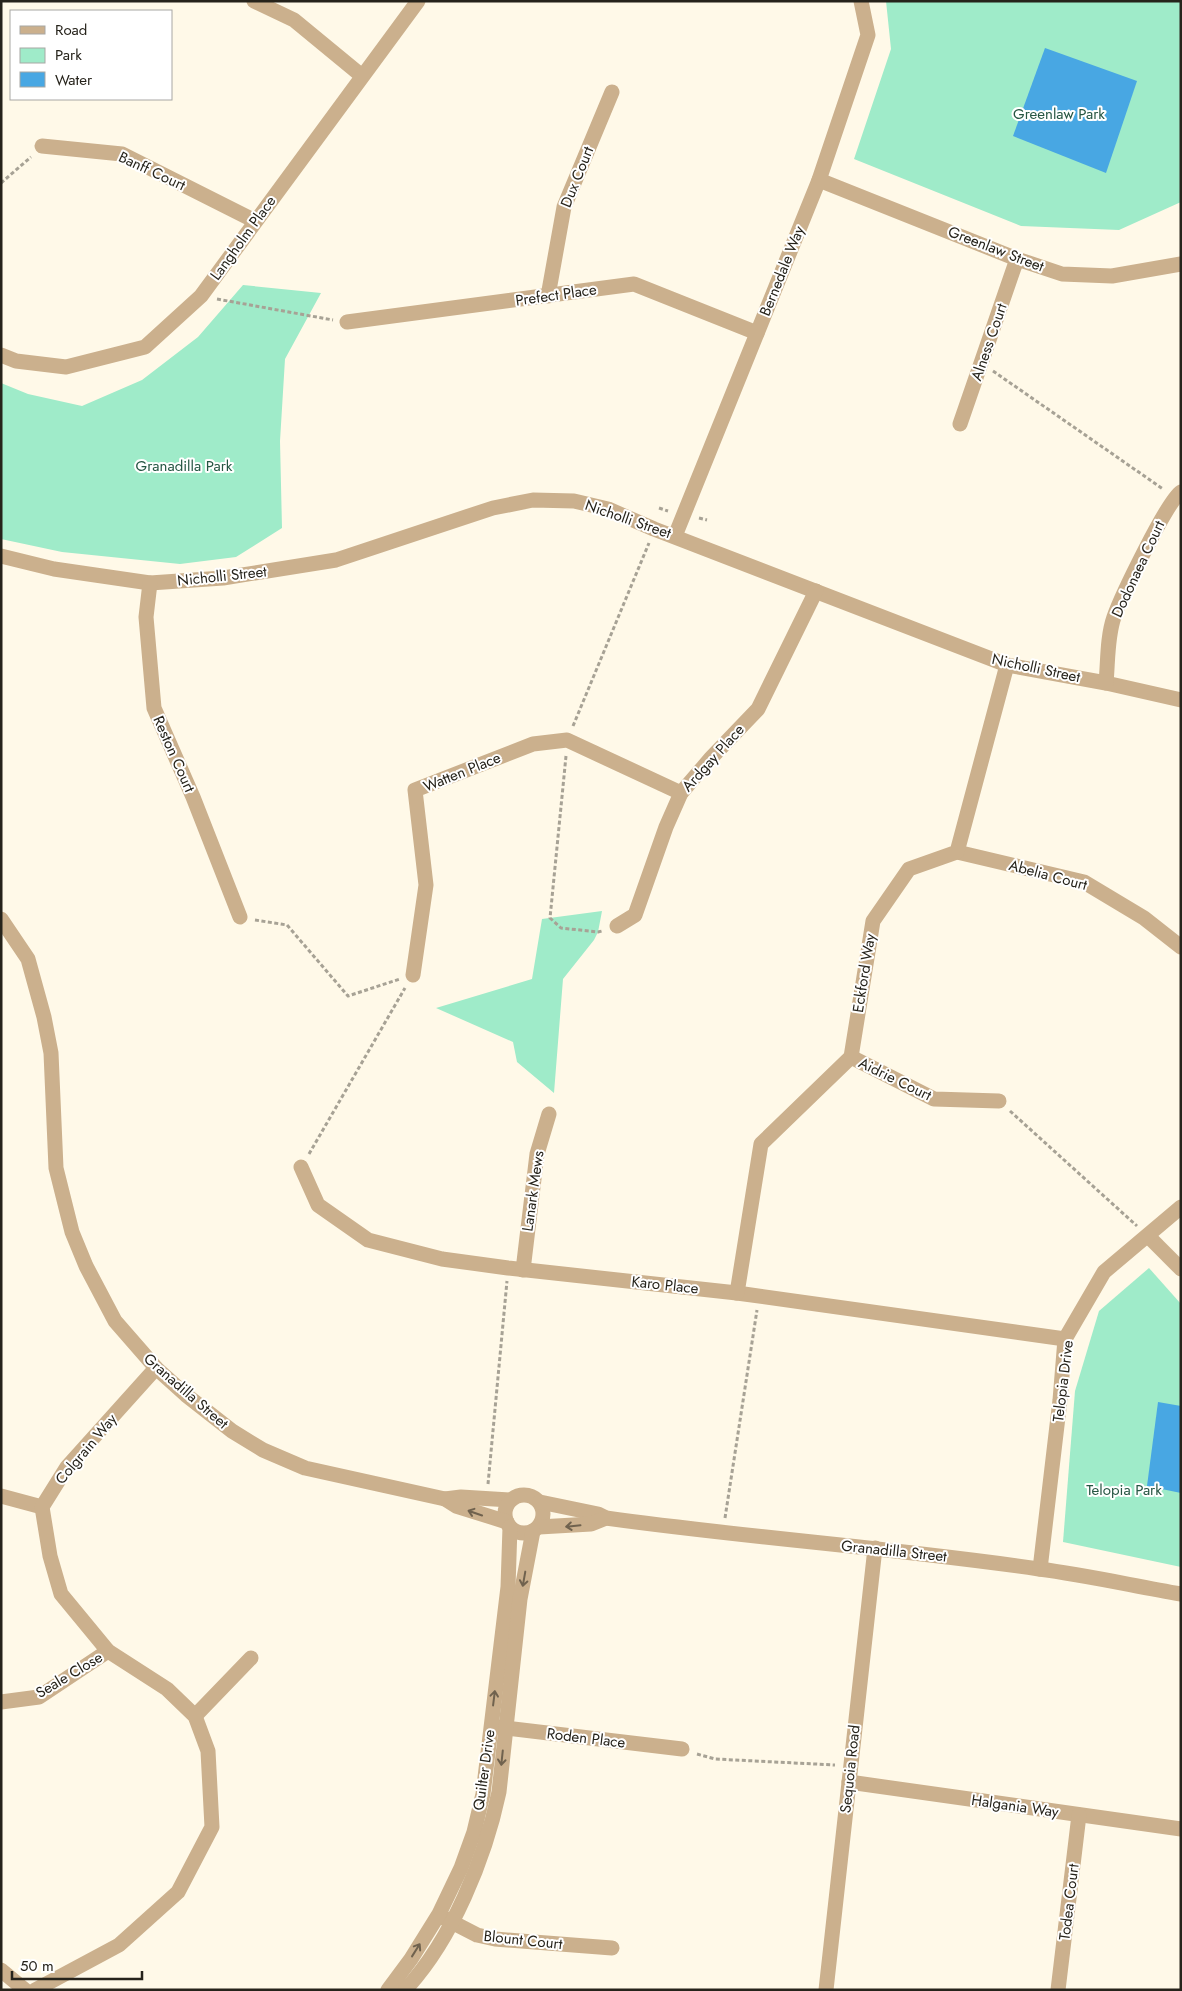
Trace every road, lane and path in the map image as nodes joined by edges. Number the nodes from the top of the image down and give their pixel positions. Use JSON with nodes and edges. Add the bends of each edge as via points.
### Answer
{"nodes":[{"id":1,"x":254,"y":1,"type":"edge"},
{"id":2,"x":418,"y":1,"type":"edge"},
{"id":3,"x":861,"y":1,"type":"edge"},
{"id":4,"x":362,"y":76,"type":"junction"},
{"id":5,"x":612,"y":92,"type":"dead end"},
{"id":6,"x":42,"y":146,"type":"joint"},
{"id":7,"x":819,"y":180,"type":"junction"},
{"id":8,"x":1,"y":183,"type":"edge"},
{"id":9,"x":255,"y":222,"type":"junction"},
{"id":10,"x":1017,"y":259,"type":"junction"},
{"id":11,"x":1181,"y":264,"type":"edge"},
{"id":12,"x":201,"y":296,"type":"junction"},
{"id":13,"x":548,"y":296,"type":"junction"},
{"id":14,"x":347,"y":322,"type":"joint"},
{"id":15,"x":757,"y":333,"type":"junction"},
{"id":16,"x":1,"y":355,"type":"edge"},
{"id":17,"x":982,"y":364,"type":"junction"},
{"id":18,"x":960,"y":424,"type":"dead end"},
{"id":19,"x":1177,"y":494,"type":"edge"},
{"id":20,"x":654,"y":529,"type":"junction"},
{"id":21,"x":674,"y":536,"type":"junction"},
{"id":22,"x":1,"y":556,"type":"edge"},
{"id":23,"x":150,"y":583,"type":"junction"},
{"id":24,"x":816,"y":590,"type":"junction"},
{"id":25,"x":1007,"y":665,"type":"junction"},
{"id":26,"x":1106,"y":683,"type":"junction"},
{"id":27,"x":1181,"y":700,"type":"edge"},
{"id":28,"x":567,"y":740,"type":"junction"},
{"id":29,"x":682,"y":793,"type":"junction"},
{"id":30,"x":957,"y":852,"type":"junction"},
{"id":31,"x":240,"y":917,"type":"joint"},
{"id":32,"x":1,"y":918,"type":"edge"},
{"id":33,"x":617,"y":926,"type":"joint"},
{"id":34,"x":1181,"y":947,"type":"edge"},
{"id":35,"x":413,"y":974,"type":"junction"},
{"id":36,"x":851,"y":1057,"type":"junction"},
{"id":37,"x":1000,"y":1101,"type":"joint"},
{"id":38,"x":549,"y":1114,"type":"dead end"},
{"id":39,"x":301,"y":1168,"type":"joint"},
{"id":40,"x":1181,"y":1207,"type":"edge"},
{"id":41,"x":1149,"y":1236,"type":"junction"},
{"id":42,"x":515,"y":1269,"type":"junction"},
{"id":43,"x":1181,"y":1269,"type":"edge"},
{"id":44,"x":737,"y":1293,"type":"junction"},
{"id":45,"x":759,"y":1297,"type":"junction"},
{"id":46,"x":1065,"y":1338,"type":"junction"},
{"id":47,"x":156,"y":1368,"type":"junction"},
{"id":48,"x":1,"y":1496,"type":"edge"},
{"id":49,"x":445,"y":1499,"type":"junction"},
{"id":50,"x":486,"y":1499,"type":"junction"},
{"id":51,"x":511,"y":1500,"type":"junction"},
{"id":52,"x":540,"y":1502,"type":"junction"},
{"id":53,"x":42,"y":1507,"type":"junction"},
{"id":54,"x":606,"y":1518,"type":"junction"},
{"id":55,"x":508,"y":1525,"type":"junction"},
{"id":56,"x":536,"y":1529,"type":"junction"},
{"id":57,"x":722,"y":1534,"type":"junction"},
{"id":58,"x":875,"y":1548,"type":"junction"},
{"id":59,"x":1040,"y":1569,"type":"junction"},
{"id":60,"x":1181,"y":1594,"type":"edge"},
{"id":61,"x":108,"y":1651,"type":"junction"},
{"id":62,"x":251,"y":1658,"type":"dead end"},
{"id":63,"x":1,"y":1702,"type":"edge"},
{"id":64,"x":195,"y":1716,"type":"junction"},
{"id":65,"x":498,"y":1727,"type":"junction"},
{"id":66,"x":682,"y":1749,"type":"joint"},
{"id":67,"x":850,"y":1766,"type":"junction"},
{"id":68,"x":849,"y":1782,"type":"junction"},
{"id":69,"x":1079,"y":1815,"type":"junction"},
{"id":70,"x":1181,"y":1829,"type":"edge"},
{"id":71,"x":439,"y":1914,"type":"junction"},
{"id":72,"x":452,"y":1923,"type":"junction"},
{"id":73,"x":612,"y":1948,"type":"dead end"},
{"id":74,"x":1,"y":1970,"type":"edge"},
{"id":75,"x":25,"y":1990,"type":"edge"},
{"id":76,"x":34,"y":1990,"type":"edge"},
{"id":77,"x":388,"y":1990,"type":"edge"},
{"id":78,"x":405,"y":1990,"type":"edge"},
{"id":79,"x":826,"y":1990,"type":"edge"},
{"id":80,"x":1058,"y":1990,"type":"edge"}],
"edges":[{"from":1,"to":4,"type":"street","via":[[294,20]]},
{"from":2,"to":4,"type":"street","name":"Langholm Place"},
{"from":3,"to":7,"type":"street","name":"Bernedale Way","via":[[868,35]]},
{"from":4,"to":9,"type":"street","name":"Langholm Place"},
{"from":5,"to":13,"type":"street","name":"Dux Court","via":[[564,207]]},
{"from":6,"to":8,"type":"path"},
{"from":6,"to":9,"type":"street","name":"Banff Court","via":[[122,154]]},
{"from":7,"to":10,"type":"street","name":"Greenlaw Street"},
{"from":7,"to":15,"type":"street","name":"Bernedale Way"},
{"from":9,"to":12,"type":"street","name":"Langholm Place"},
{"from":10,"to":11,"type":"street","name":"Greenlaw Street","via":[[1062,274],[1104,275]]},
{"from":10,"to":17,"type":"street","name":"Alness Court"},
{"from":12,"to":14,"type":"path"},
{"from":12,"to":16,"type":"street","name":"Langholm Place","via":[[145,347],[66,367],[16,361]]},
{"from":13,"to":14,"type":"street","name":"Prefect Place"},
{"from":13,"to":15,"type":"street","name":"Prefect Place","via":[[634,284]]},
{"from":15,"to":21,"type":"street","name":"Bernedale Way"},
{"from":17,"to":18,"type":"street","name":"Alness Court"},
{"from":17,"to":19,"type":"path"},
{"from":19,"to":26,"type":"street","name":"Dodonaea Court","via":[[1114,618]]},
{"from":20,"to":21,"type":"street","name":"Nicholli Street"},
{"from":20,"to":23,"type":"street","name":"Nicholli Street","via":[[608,509],[574,501],[533,500],[493,508],[336,560],[223,578]]},
{"from":20,"to":28,"type":"path"},
{"from":21,"to":24,"type":"street","name":"Nicholli Street"},
{"from":22,"to":23,"type":"street","name":"Nicholli Street","via":[[54,569]]},
{"from":23,"to":31,"type":"street","name":"Reston Court","via":[[146,617],[154,708]]},
{"from":24,"to":25,"type":"street","name":"Nicholli Street"},
{"from":24,"to":29,"type":"street","name":"Ardgay Place","via":[[758,709]]},
{"from":25,"to":26,"type":"street","name":"Nicholli Street"},
{"from":25,"to":30,"type":"street"},
{"from":26,"to":27,"type":"street","name":"Nicholli Street"},
{"from":28,"to":29,"type":"street"},
{"from":28,"to":33,"type":"path","via":[[550,918],[561,928],[598,932]]},
{"from":28,"to":35,"type":"street","name":"Watten Place","via":[[533,744],[415,790],[426,885]]},
{"from":29,"to":33,"type":"street","name":"Ardgay Place","via":[[666,827],[635,915]]},
{"from":30,"to":34,"type":"street","name":"Abelia Court","via":[[1084,882],[1144,918]]},
{"from":30,"to":36,"type":"street","name":"Eckford Way","via":[[909,869],[873,921]]},
{"from":31,"to":35,"type":"path","via":[[288,925],[348,996]]},
{"from":32,"to":47,"type":"street","name":"Granadilla Street","via":[[28,959],[44,1017],[50,1053],[56,1168],[72,1232],[86,1266],[116,1321]]},
{"from":35,"to":39,"type":"path"},
{"from":36,"to":37,"type":"street","name":"Aidrie Court","via":[[934,1099]]},
{"from":36,"to":44,"type":"street","via":[[761,1144]]},
{"from":37,"to":41,"type":"path"},
{"from":38,"to":42,"type":"street","name":"Lanark Mews","via":[[537,1154]]},
{"from":39,"to":42,"type":"street","name":"Karo Place","via":[[318,1205],[368,1240],[442,1259]]},
{"from":40,"to":41,"type":"street","name":"Telopia Drive"},
{"from":41,"to":43,"type":"street"},
{"from":41,"to":46,"type":"street","name":"Telopia Drive","via":[[1104,1272]]},
{"from":42,"to":44,"type":"street","name":"Karo Place"},
{"from":42,"to":50,"type":"path"},
{"from":44,"to":45,"type":"street","name":"Karo Place"},
{"from":45,"to":46,"type":"street","name":"Karo Place"},
{"from":45,"to":57,"type":"path"},
{"from":46,"to":59,"type":"street","name":"Telopia Drive"},
{"from":47,"to":49,"type":"street","name":"Granadilla Street","via":[[232,1431],[262,1450],[305,1468]]},
{"from":47,"to":53,"type":"street","name":"Colgrain Way","via":[[67,1467]]},
{"from":48,"to":53,"type":"street"},
{"from":49,"to":50,"type":"street","name":"Granadilla Street"},
{"from":55,"to":49,"type":"street","name":"Granadilla Street","one_way":true},
{"from":50,"to":51,"type":"street","name":"Granadilla Street"},
{"from":51,"to":52,"type":"street","via":[[524,1494]]},
{"from":51,"to":55,"type":"street","via":[[505,1508]]},
{"from":52,"to":54,"type":"street","name":"Granadilla Street"},
{"from":52,"to":56,"type":"street","via":[[544,1515]]},
{"from":53,"to":61,"type":"street","via":[[50,1556],[61,1594]]},
{"from":54,"to":56,"type":"street","name":"Granadilla Street","one_way":true,"via":[[591,1524]]},
{"from":54,"to":57,"type":"street","name":"Granadilla Street"},
{"from":55,"to":56,"type":"street","via":[[521,1533]]},
{"from":65,"to":55,"type":"street","name":"Quilter Drive","one_way":true,"via":[[508,1587]]},
{"from":56,"to":65,"type":"street","name":"Quilter Drive","one_way":true,"via":[[520,1599]]},
{"from":57,"to":58,"type":"street","name":"Granadilla Street"},
{"from":58,"to":59,"type":"street","name":"Granadilla Street"},
{"from":58,"to":67,"type":"street","name":"Sequoia Road"},
{"from":59,"to":60,"type":"street","name":"Granadilla Street"},
{"from":61,"to":63,"type":"street","name":"Seale Close","via":[[39,1697]]},
{"from":61,"to":64,"type":"street","via":[[166,1689]]},
{"from":62,"to":64,"type":"street"},
{"from":64,"to":76,"type":"street","via":[[208,1751],[212,1828],[178,1892],[119,1945]]},
{"from":65,"to":66,"type":"street","name":"Roden Place"},
{"from":65,"to":71,"type":"street","name":"Quilter Drive","via":[[474,1832]]},
{"from":65,"to":72,"type":"street","name":"Quilter Drive","one_way":true,"via":[[499,1792],[494,1817]]},
{"from":66,"to":67,"type":"path","via":[[715,1759]]},
{"from":67,"to":68,"type":"street","name":"Sequoia Road"},
{"from":68,"to":69,"type":"street","name":"Halgania Way"},
{"from":68,"to":79,"type":"street","name":"Sequoia Road"},
{"from":69,"to":70,"type":"street","name":"Halgania Way"},
{"from":69,"to":80,"type":"street","name":"Todea Court"},
{"from":71,"to":72,"type":"street","name":"Blount Court"},
{"from":77,"to":71,"type":"street","name":"Quilter Drive","one_way":true},
{"from":72,"to":73,"type":"street","name":"Blount Court","via":[[477,1935],[495,1939]]},
{"from":72,"to":78,"type":"street","name":"Quilter Drive"},
{"from":74,"to":75,"type":"street"}]}
